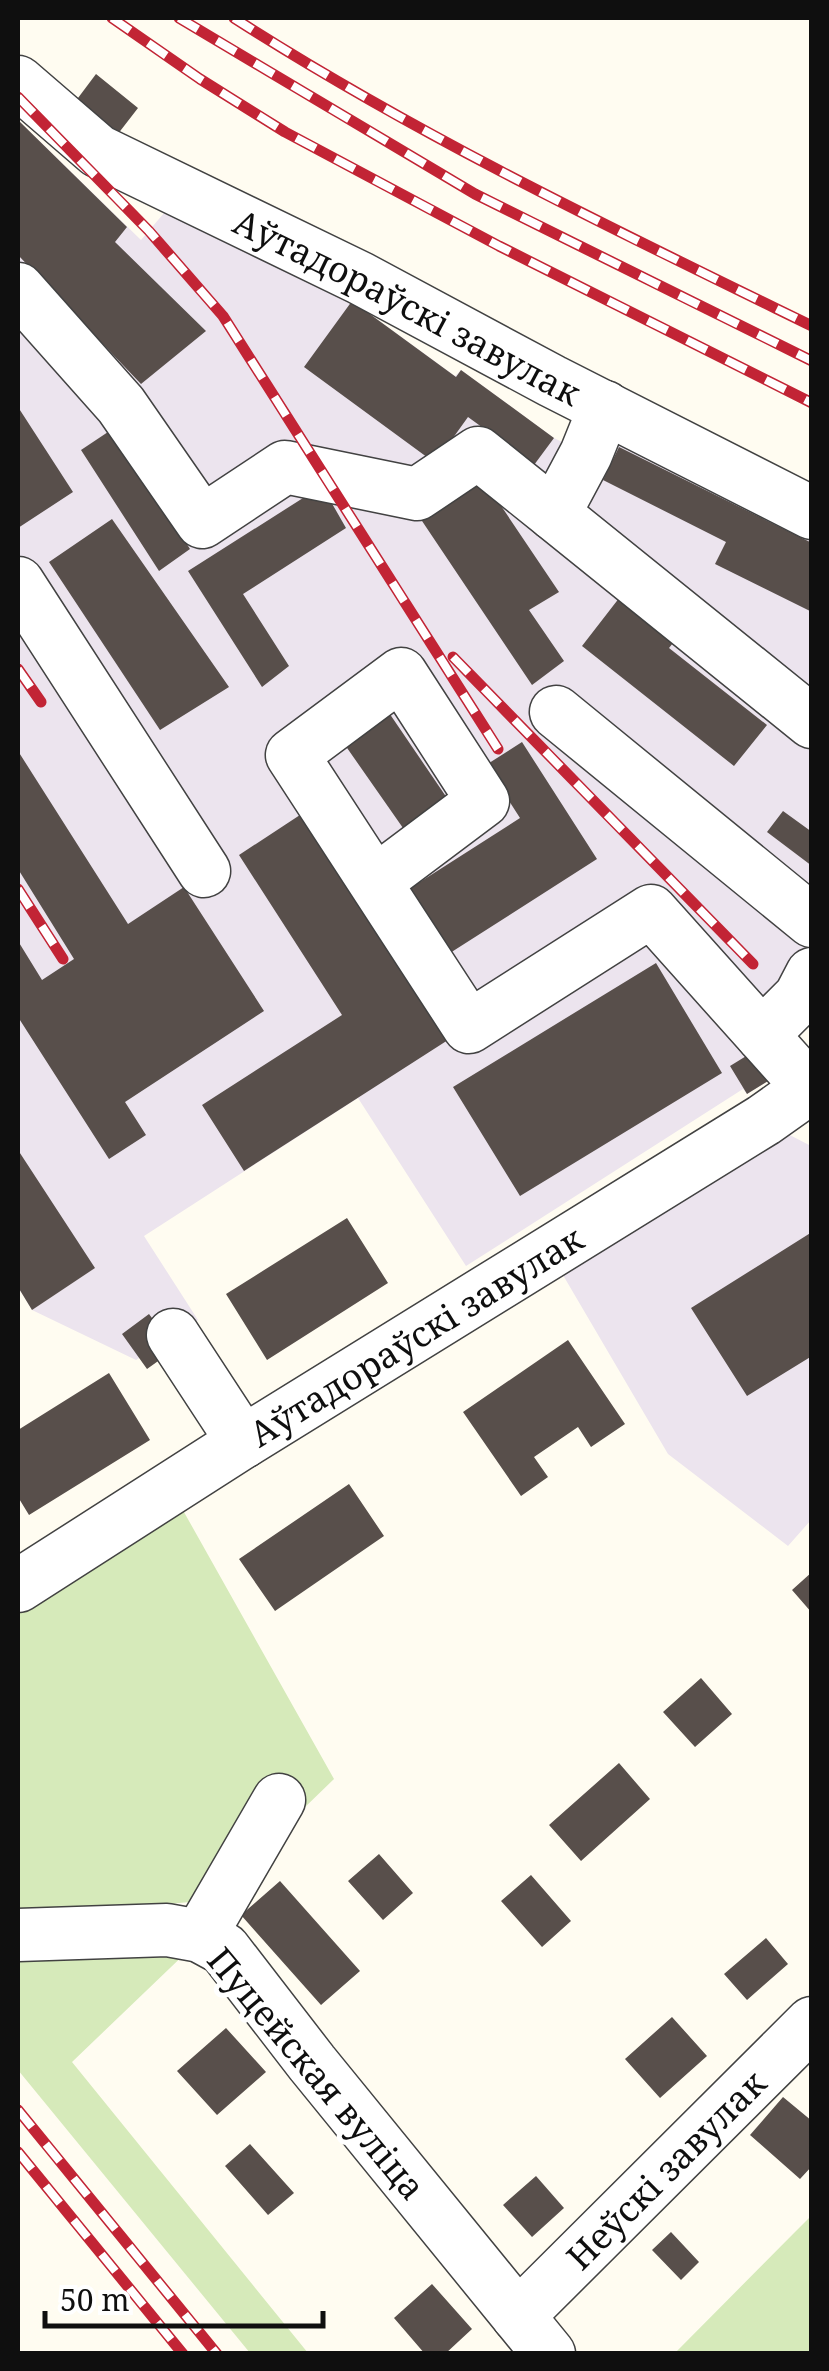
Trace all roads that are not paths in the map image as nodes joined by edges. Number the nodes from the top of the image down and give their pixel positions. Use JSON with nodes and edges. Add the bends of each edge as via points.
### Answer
{"nodes":[{"id":1,"x":18,"y":82,"type":"edge"},
{"id":2,"x":18,"y":289,"type":"edge"},
{"id":3,"x":605,"y":407,"type":"junction"},
{"id":4,"x":554,"y":514,"type":"junction"},
{"id":5,"x":812,"y":514,"type":"edge"},
{"id":6,"x":18,"y":583,"type":"edge"},
{"id":7,"x":556,"y":712,"type":"dead end"},
{"id":8,"x":812,"y":722,"type":"edge"},
{"id":9,"x":204,"y":871,"type":"dead end"},
{"id":10,"x":375,"y":882,"type":"dead end"},
{"id":11,"x":812,"y":921,"type":"edge"},
{"id":12,"x":812,"y":974,"type":"edge"},
{"id":13,"x":762,"y":1035,"type":"junction"},
{"id":14,"x":811,"y":1089,"type":"edge"},
{"id":15,"x":173,"y":1335,"type":"dead end"},
{"id":16,"x":243,"y":1442,"type":"junction"},
{"id":17,"x":18,"y":1586,"type":"edge"},
{"id":18,"x":279,"y":1800,"type":"dead end"},
{"id":19,"x":18,"y":1934,"type":"edge"},
{"id":20,"x":200,"y":1936,"type":"junction"},
{"id":21,"x":812,"y":2023,"type":"edge"},
{"id":22,"x":534,"y":2335,"type":"edge"}],
"edges":[{"from":1,"to":3,"type":"street","name":"Аўтадораўскі завулак","via":[[98,151]]},
{"from":2,"to":4,"type":"street","via":[[120,405],[202,522],[285,467],[417,494],[478,452]]},
{"from":3,"to":4,"type":"street"},
{"from":3,"to":5,"type":"street","name":"Аўтадораўскі завулак"},
{"from":4,"to":8,"type":"street"},
{"from":6,"to":9,"type":"street"},
{"from":7,"to":11,"type":"street"},
{"from":10,"to":13,"type":"street","via":[[469,1026],[652,911]]},
{"from":12,"to":13,"type":"street","via":[[800,997]]},
{"from":13,"to":14,"type":"street"},
{"from":14,"to":16,"type":"street","name":"Аўтадораўскі завулак"},
{"from":15,"to":16,"type":"street"},
{"from":16,"to":17,"type":"street","name":"Аўтадораўскі завулак"},
{"from":18,"to":20,"type":"street"},
{"from":19,"to":20,"type":"street","name":"Пуцейская вуліца","via":[[167,1930]]},
{"from":20,"to":22,"type":"street","name":"Пуцейская вуліца","via":[[224,1949]]},
{"from":21,"to":22,"type":"street","name":"Неўскі завулак"}]}
